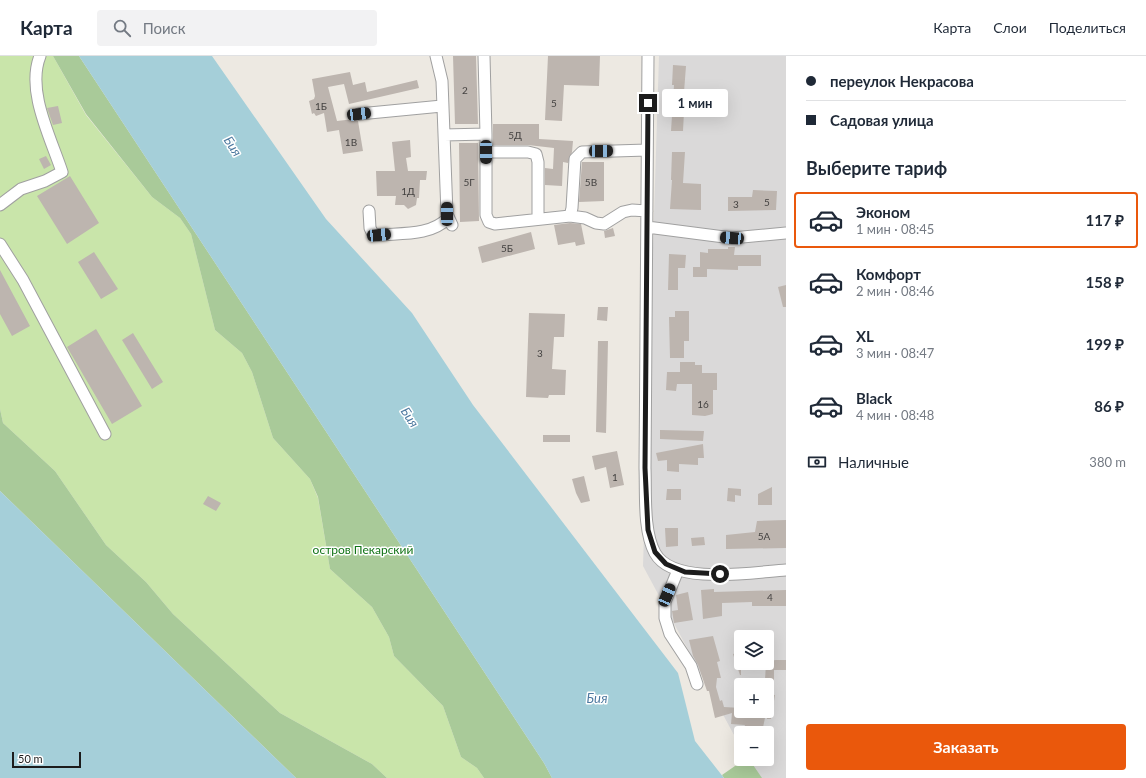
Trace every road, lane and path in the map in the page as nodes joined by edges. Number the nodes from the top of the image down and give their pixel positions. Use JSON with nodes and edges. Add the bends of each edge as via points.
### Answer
{"nodes":[{"id":1,"x":40,"y":56,"type":"edge"},
{"id":2,"x":436,"y":56,"type":"edge"},
{"id":3,"x":484,"y":56,"type":"edge"},
{"id":4,"x":648,"y":56,"type":"edge"},
{"id":5,"x":442,"y":106,"type":"junction"},
{"id":6,"x":359,"y":114,"type":"dead end"},
{"id":7,"x":486,"y":134,"type":"junction"},
{"id":8,"x":444,"y":135,"type":"junction"},
{"id":9,"x":647,"y":150,"type":"junction"},
{"id":10,"x":486,"y":152,"type":"junction"},
{"id":11,"x":0,"y":205,"type":"edge"},
{"id":12,"x":369,"y":211,"type":"dead end"},
{"id":13,"x":647,"y":211,"type":"junction"},
{"id":14,"x":570,"y":216,"type":"junction"},
{"id":15,"x":538,"y":219,"type":"junction"},
{"id":16,"x":647,"y":227,"type":"junction"},
{"id":17,"x":786,"y":233,"type":"edge"},
{"id":18,"x":0,"y":244,"type":"edge"},
{"id":19,"x":105,"y":434,"type":"dead end"},
{"id":20,"x":678,"y":570,"type":"junction"},
{"id":21,"x":786,"y":570,"type":"edge"},
{"id":22,"x":698,"y":684,"type":"dead end"}],
"edges":[{"from":1,"to":11,"type":"street","via":[[36,66],[37,92],[46,128],[62,172],[21,189]]},
{"from":2,"to":5,"type":"street","via":[[442,81]]},
{"from":3,"to":7,"type":"street"},
{"from":4,"to":9,"type":"street"},
{"from":5,"to":6,"type":"street"},
{"from":5,"to":8,"type":"street"},
{"from":7,"to":8,"type":"street"},
{"from":7,"to":10,"type":"street"},
{"from":8,"to":12,"type":"street","via":[[450,222],[425,231],[379,235],[373,234],[370,228]]},
{"from":9,"to":13,"type":"street"},
{"from":9,"to":14,"type":"street","via":[[585,151],[578,154],[574,166]]},
{"from":10,"to":15,"type":"street","via":[[536,154]]},
{"from":10,"to":15,"type":"street","via":[[486,215],[489,222],[495,224]]},
{"from":13,"to":14,"type":"street","via":[[623,212],[604,224]]},
{"from":13,"to":16,"type":"street"},
{"from":14,"to":15,"type":"street"},
{"from":16,"to":17,"type":"street","via":[[732,238]]},
{"from":16,"to":20,"type":"street","via":[[645,468],[648,530],[659,558]]},
{"from":18,"to":19,"type":"street","via":[[23,280]]},
{"from":20,"to":21,"type":"street","via":[[707,574]]},
{"from":20,"to":22,"type":"street","via":[[665,602],[665,618],[670,634],[691,666]]}]}
